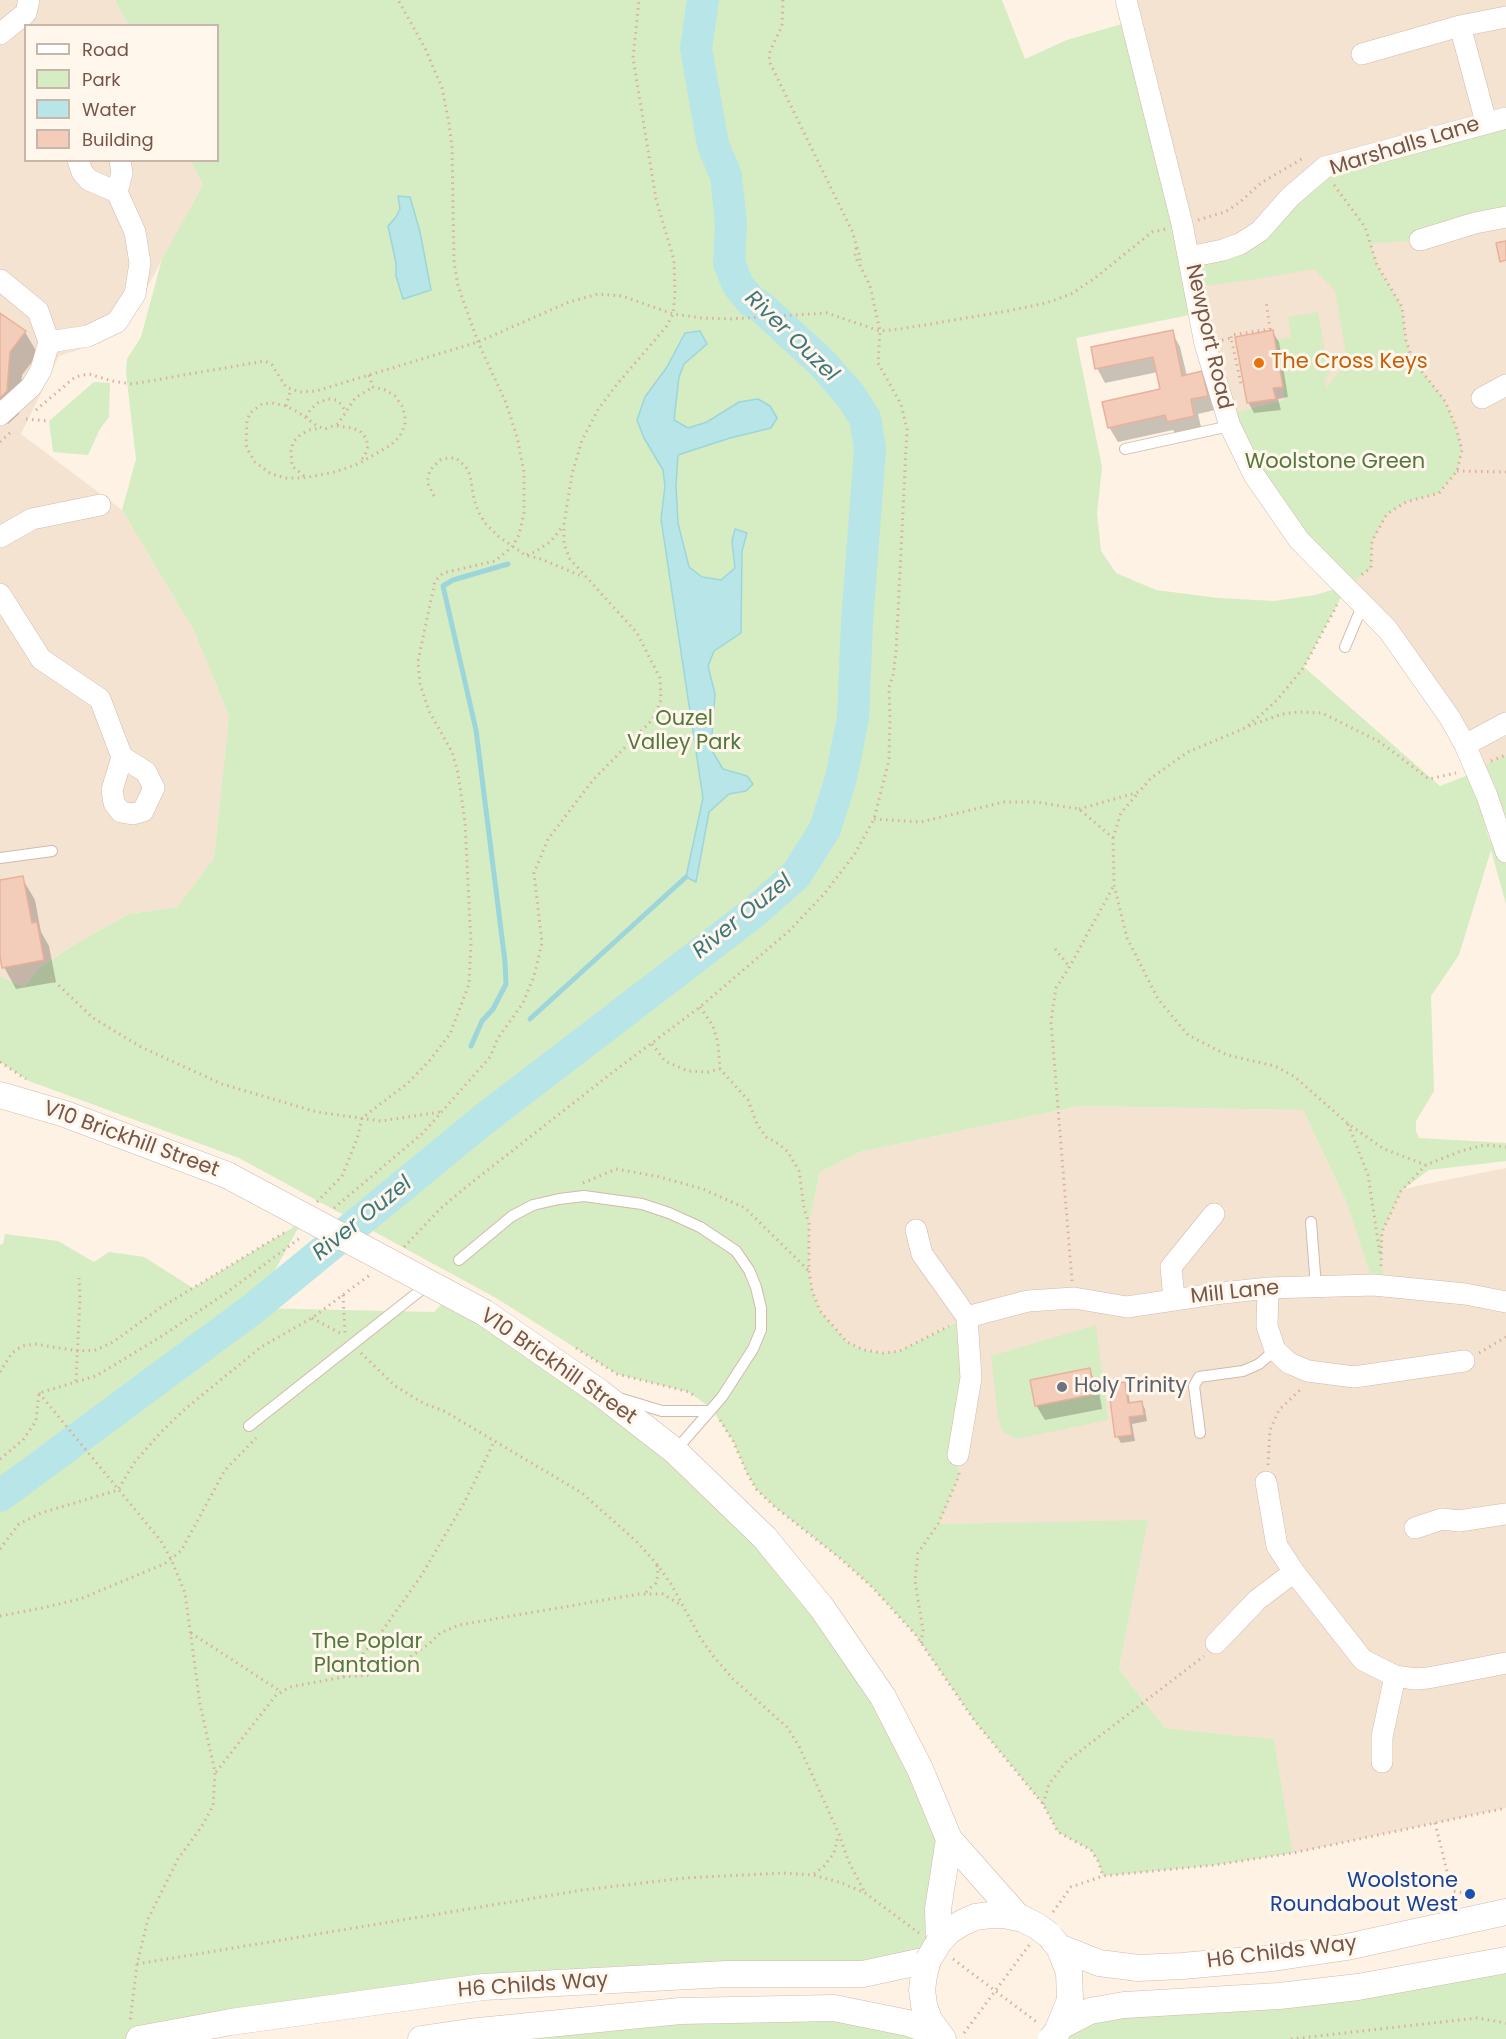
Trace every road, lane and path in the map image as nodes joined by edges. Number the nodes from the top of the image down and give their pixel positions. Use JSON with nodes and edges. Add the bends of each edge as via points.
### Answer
{"nodes":[{"id":1,"x":29,"y":0,"type":"edge"},
{"id":2,"x":398,"y":0,"type":"edge"},
{"id":3,"x":639,"y":0,"type":"edge"},
{"id":4,"x":783,"y":0,"type":"edge"},
{"id":5,"x":1126,"y":0,"type":"edge"},
{"id":6,"x":1506,"y":17,"type":"edge"},
{"id":7,"x":1460,"y":26,"type":"junction"},
{"id":8,"x":0,"y":34,"type":"edge"},
{"id":9,"x":1362,"y":54,"type":"dead end"},
{"id":10,"x":1496,"y":120,"type":"edge"},
{"id":11,"x":1322,"y":160,"type":"junction"},
{"id":12,"x":79,"y":162,"type":"edge"},
{"id":13,"x":120,"y":162,"type":"edge"},
{"id":14,"x":117,"y":192,"type":"junction"},
{"id":15,"x":1506,"y":217,"type":"edge"},
{"id":16,"x":1182,"y":224,"type":"junction"},
{"id":17,"x":1420,"y":240,"type":"dead end"},
{"id":18,"x":1189,"y":257,"type":"junction"},
{"id":19,"x":0,"y":280,"type":"edge"},
{"id":20,"x":1266,"y":301,"type":"dead end"},
{"id":21,"x":673,"y":314,"type":"junction"},
{"id":22,"x":880,"y":331,"type":"junction"},
{"id":23,"x":1231,"y":338,"type":"dead end"},
{"id":24,"x":49,"y":342,"type":"junction"},
{"id":25,"x":478,"y":342,"type":"junction"},
{"id":26,"x":369,"y":375,"type":"junction"},
{"id":27,"x":1506,"y":385,"type":"edge"},
{"id":28,"x":373,"y":387,"type":"junction"},
{"id":29,"x":291,"y":389,"type":"junction"},
{"id":30,"x":1482,"y":398,"type":"dead end"},
{"id":31,"x":286,"y":406,"type":"junction"},
{"id":32,"x":346,"y":413,"type":"junction"},
{"id":33,"x":0,"y":415,"type":"edge"},
{"id":34,"x":306,"y":417,"type":"junction"},
{"id":35,"x":49,"y":421,"type":"dead end"},
{"id":36,"x":1230,"y":426,"type":"junction"},
{"id":37,"x":18,"y":427,"type":"dead end"},
{"id":38,"x":321,"y":427,"type":"junction"},
{"id":39,"x":332,"y":427,"type":"junction"},
{"id":40,"x":0,"y":442,"type":"edge"},
{"id":41,"x":1125,"y":449,"type":"dead end"},
{"id":42,"x":358,"y":464,"type":"junction"},
{"id":43,"x":1457,"y":471,"type":"junction"},
{"id":44,"x":1506,"y":472,"type":"edge"},
{"id":45,"x":306,"y":477,"type":"junction"},
{"id":46,"x":434,"y":496,"type":"dead end"},
{"id":47,"x":100,"y":505,"type":"dead end"},
{"id":48,"x":564,"y":524,"type":"junction"},
{"id":49,"x":0,"y":537,"type":"edge"},
{"id":50,"x":512,"y":547,"type":"junction"},
{"id":51,"x":525,"y":555,"type":"junction"},
{"id":52,"x":586,"y":577,"type":"junction"},
{"id":53,"x":1347,"y":586,"type":"junction"},
{"id":54,"x":0,"y":594,"type":"edge"},
{"id":55,"x":1363,"y":604,"type":"junction"},
{"id":56,"x":1345,"y":647,"type":"dead end"},
{"id":57,"x":1506,"y":723,"type":"edge"},
{"id":58,"x":1245,"y":728,"type":"junction"},
{"id":59,"x":1464,"y":745,"type":"junction"},
{"id":60,"x":122,"y":757,"type":"dead end"},
{"id":61,"x":1474,"y":768,"type":"junction"},
{"id":62,"x":1139,"y":792,"type":"junction"},
{"id":63,"x":1078,"y":809,"type":"junction"},
{"id":64,"x":874,"y":819,"type":"junction"},
{"id":65,"x":1113,"y":838,"type":"junction"},
{"id":66,"x":52,"y":851,"type":"dead end"},
{"id":67,"x":1506,"y":852,"type":"edge"},
{"id":68,"x":0,"y":858,"type":"edge"},
{"id":69,"x":1114,"y":885,"type":"junction"},
{"id":70,"x":1055,"y":949,"type":"dead end"},
{"id":71,"x":1070,"y":966,"type":"junction"},
{"id":72,"x":50,"y":977,"type":"dead end"},
{"id":73,"x":700,"y":1007,"type":"junction"},
{"id":74,"x":652,"y":1044,"type":"junction"},
{"id":75,"x":720,"y":1069,"type":"junction"},
{"id":76,"x":0,"y":1095,"type":"edge"},
{"id":77,"x":442,"y":1112,"type":"junction"},
{"id":78,"x":362,"y":1118,"type":"junction"},
{"id":79,"x":1347,"y":1123,"type":"junction"},
{"id":80,"x":1506,"y":1147,"type":"edge"},
{"id":81,"x":1426,"y":1165,"type":"junction"},
{"id":82,"x":559,"y":1199,"type":"junction"},
{"id":83,"x":314,"y":1206,"type":"dead end"},
{"id":84,"x":333,"y":1209,"type":"dead end"},
{"id":85,"x":1214,"y":1214,"type":"dead end"},
{"id":86,"x":1311,"y":1222,"type":"dead end"},
{"id":87,"x":292,"y":1228,"type":"dead end"},
{"id":88,"x":916,"y":1230,"type":"dead end"},
{"id":89,"x":308,"y":1231,"type":"dead end"},
{"id":90,"x":400,"y":1250,"type":"dead end"},
{"id":91,"x":459,"y":1260,"type":"dead end"},
{"id":92,"x":1381,"y":1263,"type":"junction"},
{"id":93,"x":377,"y":1270,"type":"dead end"},
{"id":94,"x":809,"y":1271,"type":"junction"},
{"id":95,"x":80,"y":1278,"type":"dead end"},
{"id":96,"x":1385,"y":1285,"type":"junction"},
{"id":97,"x":1316,"y":1287,"type":"junction"},
{"id":98,"x":1268,"y":1288,"type":"junction"},
{"id":99,"x":421,"y":1290,"type":"dead end"},
{"id":100,"x":343,"y":1294,"type":"junction"},
{"id":101,"x":1074,"y":1298,"type":"junction"},
{"id":102,"x":1174,"y":1299,"type":"junction"},
{"id":103,"x":1506,"y":1302,"type":"edge"},
{"id":104,"x":312,"y":1317,"type":"junction"},
{"id":105,"x":967,"y":1317,"type":"junction"},
{"id":106,"x":345,"y":1335,"type":"junction"},
{"id":107,"x":1506,"y":1337,"type":"edge"},
{"id":108,"x":567,"y":1342,"type":"dead end"},
{"id":109,"x":353,"y":1345,"type":"junction"},
{"id":110,"x":1275,"y":1350,"type":"junction"},
{"id":111,"x":78,"y":1351,"type":"junction"},
{"id":112,"x":1464,"y":1361,"type":"joint"},
{"id":113,"x":1308,"y":1371,"type":"junction"},
{"id":114,"x":0,"y":1372,"type":"edge"},
{"id":115,"x":76,"y":1381,"type":"junction"},
{"id":116,"x":599,"y":1392,"type":"junction"},
{"id":117,"x":39,"y":1393,"type":"junction"},
{"id":118,"x":711,"y":1410,"type":"junction"},
{"id":119,"x":251,"y":1425,"type":"joint"},
{"id":120,"x":1200,"y":1433,"type":"dead end"},
{"id":121,"x":494,"y":1442,"type":"junction"},
{"id":122,"x":675,"y":1451,"type":"junction"},
{"id":123,"x":958,"y":1455,"type":"joint"},
{"id":124,"x":0,"y":1459,"type":"edge"},
{"id":125,"x":1266,"y":1482,"type":"joint"},
{"id":126,"x":118,"y":1490,"type":"junction"},
{"id":127,"x":1506,"y":1514,"type":"edge"},
{"id":128,"x":1416,"y":1528,"type":"dead end"},
{"id":129,"x":0,"y":1549,"type":"edge"},
{"id":130,"x":171,"y":1559,"type":"junction"},
{"id":131,"x":656,"y":1563,"type":"junction"},
{"id":132,"x":1294,"y":1572,"type":"junction"},
{"id":133,"x":644,"y":1593,"type":"junction"},
{"id":134,"x":684,"y":1607,"type":"junction"},
{"id":135,"x":0,"y":1616,"type":"edge"},
{"id":136,"x":191,"y":1633,"type":"junction"},
{"id":137,"x":921,"y":1643,"type":"junction"},
{"id":138,"x":1216,"y":1643,"type":"joint"},
{"id":139,"x":1506,"y":1663,"type":"edge"},
{"id":140,"x":1395,"y":1676,"type":"junction"},
{"id":141,"x":344,"y":1677,"type":"junction"},
{"id":142,"x":281,"y":1692,"type":"junction"},
{"id":143,"x":1382,"y":1762,"type":"dead end"},
{"id":144,"x":215,"y":1772,"type":"junction"},
{"id":145,"x":1043,"y":1804,"type":"junction"},
{"id":146,"x":1506,"y":1808,"type":"edge"},
{"id":147,"x":1435,"y":1823,"type":"junction"},
{"id":148,"x":839,"y":1834,"type":"junction"},
{"id":149,"x":949,"y":1839,"type":"junction"},
{"id":150,"x":813,"y":1875,"type":"junction"},
{"id":151,"x":1470,"y":1894,"type":"dead end"},
{"id":152,"x":1506,"y":1912,"type":"edge"},
{"id":153,"x":1021,"y":1918,"type":"junction"},
{"id":154,"x":1054,"y":1941,"type":"junction"},
{"id":155,"x":933,"y":1951,"type":"junction"},
{"id":156,"x":1506,"y":1960,"type":"edge"},
{"id":157,"x":137,"y":1964,"type":"junction"},
{"id":158,"x":1506,"y":2023,"type":"edge"},
{"id":159,"x":1052,"y":2031,"type":"edge"},
{"id":160,"x":134,"y":2034,"type":"edge"},
{"id":161,"x":946,"y":2037,"type":"edge"},
{"id":162,"x":421,"y":2039,"type":"edge"},
{"id":163,"x":1292,"y":2039,"type":"edge"}],
"edges":[{"from":1,"to":8,"type":"street","via":[[26,13]]},
{"from":2,"to":25,"type":"path","via":[[425,48],[441,88],[452,148],[454,262],[458,286]]},
{"from":3,"to":21,"type":"path","via":[[633,58],[656,200],[674,260]]},
{"from":4,"to":22,"type":"path","via":[[782,26],[768,61],[852,231]]},
{"from":5,"to":16,"type":"street","name":"Newport Road"},
{"from":6,"to":7,"type":"street"},
{"from":7,"to":9,"type":"street"},
{"from":7,"to":10,"type":"street"},
{"from":10,"to":11,"type":"street","name":"Marshalls Lane","via":[[1388,152]]},
{"from":11,"to":16,"type":"path","via":[[1309,155],[1261,183],[1225,212]]},
{"from":11,"to":18,"type":"street","name":"Marshalls Lane","via":[[1260,231],[1240,244]]},
{"from":11,"to":43,"type":"path","via":[[1333,183],[1365,227],[1377,265],[1402,307],[1412,359],[1445,401],[1462,450]]},
{"from":12,"to":14,"type":"street","via":[[89,180]]},
{"from":13,"to":14,"type":"street"},
{"from":14,"to":24,"type":"street","via":[[135,232],[140,263],[135,294],[117,322],[88,336]]},
{"from":15,"to":17,"type":"street"},
{"from":16,"to":18,"type":"street","name":"Newport Road"},
{"from":16,"to":22,"type":"path","via":[[1152,232],[1095,278],[1071,294],[1046,303]]},
{"from":18,"to":36,"type":"street","name":"Newport Road","via":[[1205,344]]},
{"from":19,"to":24,"type":"street","via":[[38,310]]},
{"from":20,"to":23,"type":"path","via":[[1270,329]]},
{"from":21,"to":22,"type":"path","via":[[730,319],[827,314]]},
{"from":21,"to":25,"type":"path","via":[[622,296],[598,294],[569,302]]},
{"from":21,"to":48,"type":"path","via":[[599,408],[582,440]]},
{"from":22,"to":64,"type":"path","via":[[878,363],[901,404],[907,439],[896,652],[889,687],[889,760]]},
{"from":24,"to":33,"type":"street","via":[[31,387]]},
{"from":25,"to":26,"type":"path"},
{"from":25,"to":50,"type":"path","via":[[506,403],[524,472],[524,513]]},
{"from":26,"to":28,"type":"path"},
{"from":26,"to":29,"type":"path","via":[[316,391]]},
{"from":27,"to":30,"type":"street"},
{"from":28,"to":32,"type":"path","via":[[355,398]]},
{"from":28,"to":42,"type":"path","via":[[395,396],[402,406],[405,426],[391,446]]},
{"from":29,"to":31,"type":"path"},
{"from":29,"to":35,"type":"path","via":[[264,361],[132,384],[89,374],[75,377],[26,419]]},
{"from":31,"to":34,"type":"path"},
{"from":31,"to":45,"type":"path","via":[[272,403],[255,407],[247,421],[246,445],[255,462],[271,474]]},
{"from":32,"to":34,"type":"path","via":[[336,400],[328,399],[318,403]]},
{"from":32,"to":39,"type":"path"},
{"from":34,"to":38,"type":"path"},
{"from":36,"to":41,"type":"lane"},
{"from":36,"to":53,"type":"street","name":"Newport Road","via":[[1254,475],[1299,540]]},
{"from":37,"to":40,"type":"path"},
{"from":38,"to":39,"type":"path"},
{"from":38,"to":45,"type":"path","via":[[300,435],[291,450],[292,466]]},
{"from":39,"to":42,"type":"path","via":[[352,428],[366,438],[366,455]]},
{"from":42,"to":45,"type":"path"},
{"from":43,"to":44,"type":"path"},
{"from":43,"to":53,"type":"path","via":[[1439,493],[1406,502],[1387,514],[1372,541],[1371,568]]},
{"from":46,"to":50,"type":"path","via":[[427,482],[430,470],[440,460],[456,458],[470,475],[474,499],[485,523]]},
{"from":47,"to":49,"type":"street","via":[[32,519]]},
{"from":48,"to":51,"type":"path","via":[[551,541]]},
{"from":48,"to":52,"type":"path","via":[[564,544],[570,559]]},
{"from":50,"to":51,"type":"path"},
{"from":50,"to":78,"type":"path","via":[[495,561],[443,573],[435,581],[418,661],[426,702],[452,752],[458,773],[466,833],[469,984],[450,1034],[408,1083]]},
{"from":51,"to":52,"type":"path"},
{"from":52,"to":77,"type":"path","via":[[637,633],[660,678],[661,700],[653,719],[593,780],[548,839],[534,873],[542,943],[534,976],[523,1003],[498,1038],[490,1057]]},
{"from":53,"to":55,"type":"street","name":"Newport Road"},
{"from":53,"to":58,"type":"path","via":[[1304,667],[1277,700]]},
{"from":54,"to":60,"type":"street","via":[[41,659],[100,699]]},
{"from":55,"to":56,"type":"lane"},
{"from":55,"to":59,"type":"street","name":"Newport Road","via":[[1389,630],[1450,718]]},
{"from":57,"to":59,"type":"street"},
{"from":58,"to":61,"type":"path","via":[[1282,714],[1322,713],[1380,742],[1429,779]]},
{"from":58,"to":62,"type":"path","via":[[1188,752],[1151,778]]},
{"from":59,"to":61,"type":"street","name":"Newport Road"},
{"from":61,"to":67,"type":"street","name":"Newport Road"},
{"from":62,"to":63,"type":"path"},
{"from":62,"to":65,"type":"path","via":[[1121,813]]},
{"from":63,"to":64,"type":"path","via":[[1036,802],[1004,802],[921,822]]},
{"from":63,"to":65,"type":"path"},
{"from":64,"to":73,"type":"path","via":[[854,855],[825,893],[789,931]]},
{"from":65,"to":69,"type":"path"},
{"from":66,"to":68,"type":"lane"},
{"from":69,"to":71,"type":"path"},
{"from":69,"to":79,"type":"path","via":[[1127,938],[1158,999],[1188,1035],[1227,1055],[1275,1066],[1295,1077]]},
{"from":70,"to":71,"type":"path"},
{"from":71,"to":101,"type":"path","via":[[1056,988],[1051,1021]]},
{"from":72,"to":78,"type":"path","via":[[93,1018],[141,1047],[222,1084],[317,1112]]},
{"from":73,"to":74,"type":"path"},
{"from":73,"to":75,"type":"path","via":[[713,1026]]},
{"from":74,"to":75,"type":"path","via":[[665,1061],[688,1071]]},
{"from":74,"to":90,"type":"path","via":[[466,1187]]},
{"from":75,"to":94,"type":"path","via":[[748,1100],[766,1137],[788,1152],[799,1171],[809,1224]]},
{"from":76,"to":116,"type":"street","name":"V10 Brickhill Street","bridge":true,"via":[[65,1114],[227,1174],[485,1313]]},
{"from":77,"to":78,"type":"path","via":[[381,1121]]},
{"from":77,"to":84,"type":"path","via":[[423,1133]]},
{"from":78,"to":83,"type":"path","via":[[342,1176]]},
{"from":79,"to":81,"type":"path","via":[[1384,1149]]},
{"from":79,"to":92,"type":"path","via":[[1368,1175]]},
{"from":80,"to":81,"type":"path","via":[[1485,1144]]},
{"from":81,"to":92,"type":"path","via":[[1401,1191],[1382,1232]]},
{"from":82,"to":91,"type":"lane","via":[[533,1204],[512,1216]]},
{"from":82,"to":94,"type":"path","via":[[586,1180],[616,1169],[704,1189],[745,1208]]},
{"from":82,"to":118,"type":"lane","via":[[592,1197],[642,1204],[669,1213],[700,1227],[735,1251],[749,1270],[761,1308],[761,1330],[753,1349]]},
{"from":85,"to":102,"type":"street","via":[[1171,1267]]},
{"from":86,"to":97,"type":"lane"},
{"from":87,"to":111,"type":"path","via":[[160,1308],[113,1342],[96,1350]]},
{"from":88,"to":105,"type":"street","via":[[922,1254]]},
{"from":89,"to":115,"type":"path","via":[[162,1336],[96,1376]]},
{"from":92,"to":96,"type":"path"},
{"from":93,"to":100,"type":"path"},
{"from":94,"to":105,"type":"path","via":[[820,1311],[847,1342],[864,1350],[900,1351]]},
{"from":95,"to":111,"type":"path"},
{"from":96,"to":97,"type":"street","name":"Mill Lane"},
{"from":96,"to":103,"type":"street","name":"Mill Lane"},
{"from":97,"to":98,"type":"street","name":"Mill Lane"},
{"from":98,"to":102,"type":"street","name":"Mill Lane"},
{"from":98,"to":110,"type":"street","via":[[1267,1326]]},
{"from":99,"to":109,"type":"lane"},
{"from":100,"to":104,"type":"path"},
{"from":100,"to":106,"type":"path"},
{"from":101,"to":102,"type":"street","name":"Mill Lane","via":[[1127,1307]]},
{"from":101,"to":105,"type":"street","name":"Mill Lane","via":[[1028,1301]]},
{"from":104,"to":106,"type":"path"},
{"from":104,"to":126,"type":"path","via":[[261,1347],[185,1409],[134,1462]]},
{"from":105,"to":123,"type":"street","via":[[971,1378]]},
{"from":106,"to":109,"type":"path"},
{"from":107,"to":112,"type":"path"},
{"from":108,"to":118,"type":"path","via":[[617,1374],[689,1392]]},
{"from":109,"to":119,"type":"lane"},
{"from":109,"to":121,"type":"path","via":[[395,1386]]},
{"from":110,"to":113,"type":"street","via":[[1289,1363]]},
{"from":110,"to":120,"type":"lane","via":[[1243,1371],[1199,1377],[1194,1386]]},
{"from":111,"to":114,"type":"path","via":[[35,1344],[22,1346],[12,1353]]},
{"from":111,"to":115,"type":"path"},
{"from":112,"to":113,"type":"street","via":[[1354,1377]]},
{"from":113,"to":125,"type":"path","via":[[1305,1385],[1279,1410],[1270,1430]]},
{"from":115,"to":117,"type":"path"},
{"from":116,"to":118,"type":"lane","via":[[662,1410]]},
{"from":116,"to":122,"type":"street","name":"V10 Brickhill Street"},
{"from":117,"to":124,"type":"path","via":[[36,1421],[23,1440]]},
{"from":117,"to":126,"type":"path"},
{"from":118,"to":122,"type":"lane"},
{"from":118,"to":137,"type":"path","via":[[733,1441],[756,1489],[873,1588]]},
{"from":119,"to":130,"type":"path","via":[[258,1430],[255,1439],[225,1470],[181,1551]]},
{"from":121,"to":131,"type":"path","via":[[582,1493]]},
{"from":121,"to":141,"type":"path","via":[[421,1576]]},
{"from":122,"to":149,"type":"street","name":"V10 Brickhill Street","via":[[765,1538],[822,1608],[883,1697],[920,1769]]},
{"from":123,"to":137,"type":"path","via":[[959,1476],[938,1524],[918,1553],[915,1581],[923,1630]]},
{"from":125,"to":132,"type":"street","via":[[1277,1546]]},
{"from":126,"to":129,"type":"path","via":[[41,1513],[19,1524]]},
{"from":126,"to":130,"type":"path","via":[[162,1541]]},
{"from":127,"to":128,"type":"street","via":[[1459,1521],[1442,1519]]},
{"from":130,"to":135,"type":"path","via":[[80,1599]]},
{"from":130,"to":136,"type":"path","via":[[185,1593]]},
{"from":131,"to":133,"type":"path","via":[[656,1582]]},
{"from":131,"to":134,"type":"path"},
{"from":132,"to":138,"type":"street","via":[[1257,1600]]},
{"from":132,"to":140,"type":"street","via":[[1363,1660]]},
{"from":133,"to":134,"type":"path","via":[[663,1594]]},
{"from":133,"to":141,"type":"path","via":[[448,1629],[399,1665],[370,1675]]},
{"from":134,"to":148,"type":"path","via":[[701,1639],[733,1679],[787,1726]]},
{"from":136,"to":142,"type":"path"},
{"from":136,"to":144,"type":"path","via":[[200,1704]]},
{"from":137,"to":145,"type":"path","via":[[974,1720]]},
{"from":138,"to":145,"type":"path","via":[[1066,1762],[1048,1785]]},
{"from":139,"to":140,"type":"street","via":[[1428,1678]]},
{"from":140,"to":143,"type":"street","via":[[1382,1737]]},
{"from":141,"to":142,"type":"path"},
{"from":142,"to":144,"type":"path"},
{"from":144,"to":157,"type":"path","via":[[213,1806],[178,1859],[148,1919]]},
{"from":145,"to":147,"type":"path","via":[[1058,1832],[1090,1850],[1103,1876],[1293,1853]]},
{"from":146,"to":147,"type":"path"},
{"from":147,"to":151,"type":"path","via":[[1452,1891]]},
{"from":148,"to":150,"type":"path","via":[[834,1853]]},
{"from":148,"to":150,"type":"path","via":[[865,1893]]},
{"from":149,"to":153,"type":"street","name":"V10 Brickhill Street"},
{"from":149,"to":155,"type":"street"},
{"from":150,"to":157,"type":"path","via":[[685,1878],[583,1890]]},
{"from":152,"to":154,"type":"street","name":"H6 Childs Way","via":[[1347,1947],[1273,1958],[1138,1968],[1099,1963]]},
{"from":153,"to":154,"type":"street","name":"H6 Childs Way","bridge":true},
{"from":153,"to":155,"type":"street","via":[[975,1917],[949,1931]]},
{"from":154,"to":159,"type":"street","via":[[1069,1972],[1070,2000]]},
{"from":155,"to":160,"type":"street","name":"H6 Childs Way","via":[[863,1974],[727,1974],[483,1987]]},
{"from":155,"to":161,"type":"street","via":[[923,1983],[924,2005],[929,2020]]},
{"from":156,"to":159,"type":"street","name":"H6 Childs Way","via":[[1358,1987],[1124,2005],[1090,2011]]},
{"from":157,"to":160,"type":"path"},
{"from":158,"to":163,"type":"path","via":[[1477,2018]]},
{"from":159,"to":161,"type":"path","via":[[996,1991]]},
{"from":161,"to":162,"type":"street","name":"H6 Childs Way","via":[[908,2023],[834,2008],[680,2011]]}]}
